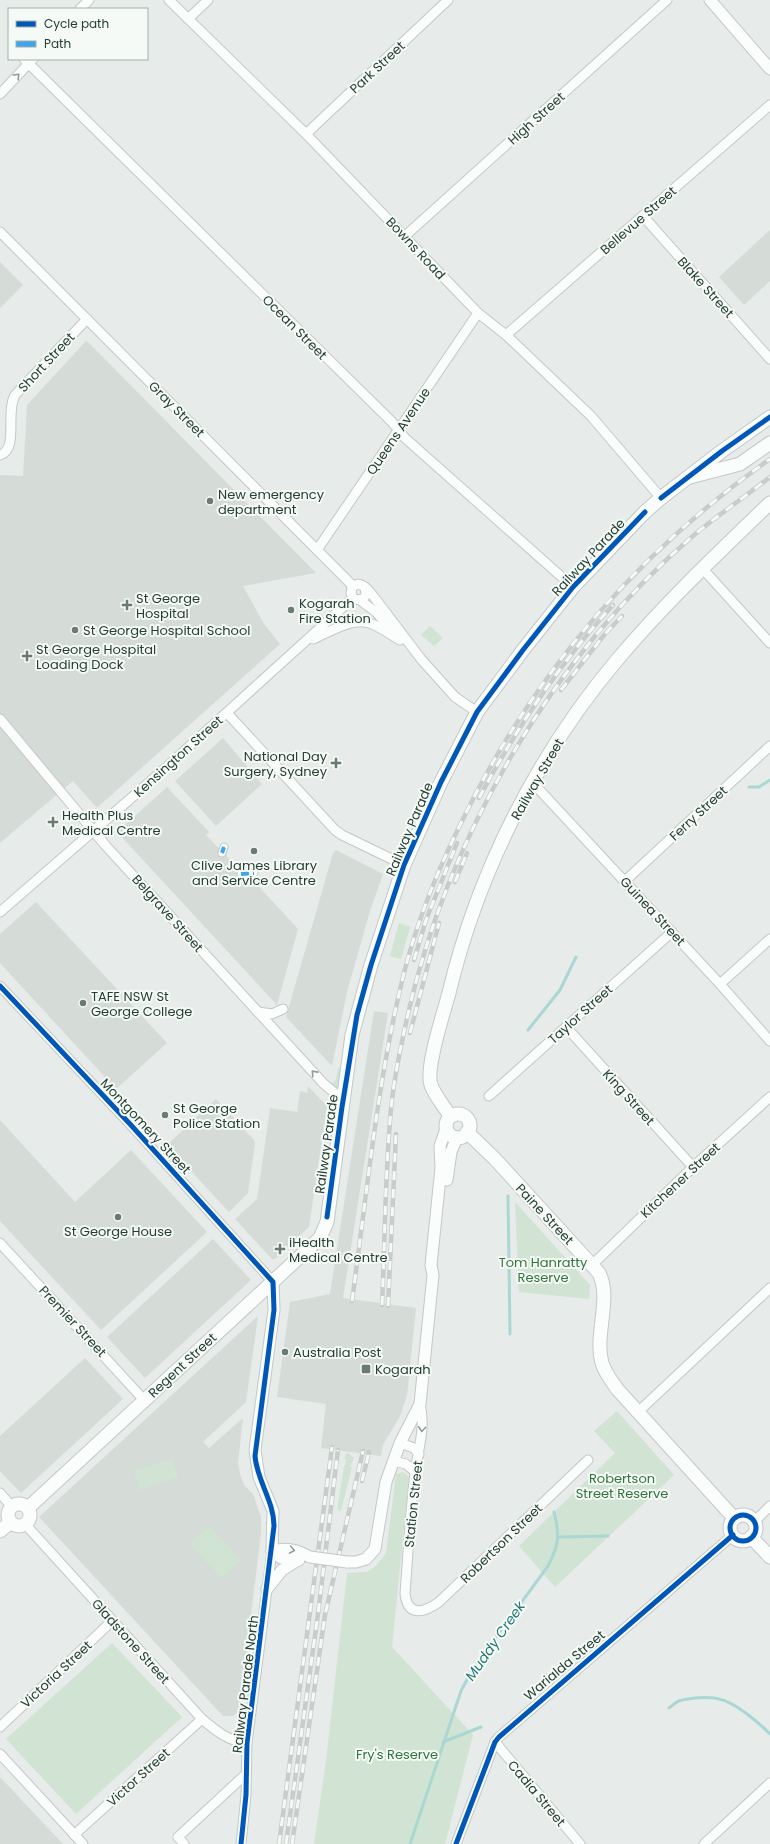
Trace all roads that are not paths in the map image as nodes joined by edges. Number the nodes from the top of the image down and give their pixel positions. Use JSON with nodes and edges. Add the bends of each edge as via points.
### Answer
{"nodes":[{"id":1,"x":89,"y":0,"type":"edge"},
{"id":2,"x":169,"y":0,"type":"edge"},
{"id":3,"x":208,"y":0,"type":"edge"},
{"id":4,"x":448,"y":0,"type":"edge"},
{"id":5,"x":667,"y":0,"type":"edge"},
{"id":6,"x":712,"y":1,"type":"edge"},
{"id":7,"x":81,"y":8,"type":"edge"},
{"id":8,"x":188,"y":19,"type":"junction"},
{"id":9,"x":29,"y":61,"type":"edge"},
{"id":10,"x":770,"y":69,"type":"edge"},
{"id":11,"x":0,"y":94,"type":"edge"},
{"id":12,"x":770,"y":105,"type":"edge"},
{"id":13,"x":306,"y":134,"type":"junction"},
{"id":14,"x":643,"y":216,"type":"junction"},
{"id":15,"x":0,"y":232,"type":"edge"},
{"id":16,"x":405,"y":236,"type":"junction"},
{"id":17,"x":478,"y":313,"type":"junction"},
{"id":18,"x":87,"y":319,"type":"junction"},
{"id":19,"x":506,"y":335,"type":"junction"},
{"id":20,"x":770,"y":359,"type":"edge"},
{"id":21,"x":770,"y":417,"type":"edge"},
{"id":22,"x":398,"y":430,"type":"junction"},
{"id":23,"x":770,"y":444,"type":"edge"},
{"id":24,"x":722,"y":451,"type":"junction"},
{"id":25,"x":2,"y":455,"type":"edge"},
{"id":26,"x":747,"y":459,"type":"junction"},
{"id":27,"x":687,"y":478,"type":"junction"},
{"id":28,"x":660,"y":498,"type":"junction"},
{"id":29,"x":770,"y":503,"type":"edge"},
{"id":30,"x":317,"y":550,"type":"junction"},
{"id":31,"x":702,"y":568,"type":"junction"},
{"id":32,"x":353,"y":586,"type":"junction"},
{"id":33,"x":365,"y":587,"type":"junction"},
{"id":34,"x":573,"y":587,"type":"junction"},
{"id":35,"x":357,"y":599,"type":"junction"},
{"id":36,"x":400,"y":640,"type":"junction"},
{"id":37,"x":304,"y":643,"type":"junction"},
{"id":38,"x":770,"y":643,"type":"edge"},
{"id":39,"x":421,"y":659,"type":"junction"},
{"id":40,"x":477,"y":712,"type":"junction"},
{"id":41,"x":227,"y":713,"type":"junction"},
{"id":42,"x":0,"y":719,"type":"edge"},
{"id":43,"x":770,"y":746,"type":"edge"},
{"id":44,"x":533,"y":783,"type":"junction"},
{"id":45,"x":95,"y":830,"type":"junction"},
{"id":46,"x":404,"y":865,"type":"junction"},
{"id":47,"x":254,"y":873,"type":"dead end"},
{"id":48,"x":241,"y":874,"type":"dead end"},
{"id":49,"x":625,"y":881,"type":"junction"},
{"id":50,"x":0,"y":912,"type":"edge"},
{"id":51,"x":672,"y":932,"type":"junction"},
{"id":52,"x":770,"y":939,"type":"edge"},
{"id":53,"x":720,"y":984,"type":"junction"},
{"id":54,"x":0,"y":986,"type":"edge"},
{"id":55,"x":283,"y":1009,"type":"dead end"},
{"id":56,"x":257,"y":1011,"type":"junction"},
{"id":57,"x":566,"y":1027,"type":"junction"},
{"id":58,"x":770,"y":1041,"type":"edge"},
{"id":59,"x":489,"y":1096,"type":"dead end"},
{"id":60,"x":770,"y":1098,"type":"edge"},
{"id":61,"x":343,"y":1100,"type":"junction"},
{"id":62,"x":450,"y":1116,"type":"junction"},
{"id":63,"x":446,"y":1129,"type":"junction"},
{"id":64,"x":462,"y":1135,"type":"junction"},
{"id":65,"x":693,"y":1167,"type":"junction"},
{"id":66,"x":328,"y":1217,"type":"joint"},
{"id":67,"x":0,"y":1243,"type":"edge"},
{"id":68,"x":592,"y":1265,"type":"junction"},
{"id":69,"x":433,"y":1275,"type":"junction"},
{"id":70,"x":273,"y":1282,"type":"junction"},
{"id":71,"x":770,"y":1288,"type":"edge"},
{"id":72,"x":144,"y":1400,"type":"junction"},
{"id":73,"x":420,"y":1404,"type":"junction"},
{"id":74,"x":638,"y":1412,"type":"junction"},
{"id":75,"x":400,"y":1443,"type":"junction"},
{"id":76,"x":419,"y":1454,"type":"junction"},
{"id":77,"x":588,"y":1460,"type":"dead end"},
{"id":78,"x":392,"y":1461,"type":"junction"},
{"id":79,"x":415,"y":1472,"type":"junction"},
{"id":80,"x":0,"y":1493,"type":"edge"},
{"id":81,"x":770,"y":1506,"type":"edge"},
{"id":82,"x":12,"y":1507,"type":"junction"},
{"id":83,"x":28,"y":1508,"type":"junction"},
{"id":84,"x":734,"y":1518,"type":"junction"},
{"id":85,"x":11,"y":1522,"type":"junction"},
{"id":86,"x":754,"y":1522,"type":"junction"},
{"id":87,"x":25,"y":1524,"type":"junction"},
{"id":88,"x":0,"y":1531,"type":"edge"},
{"id":89,"x":733,"y":1535,"type":"junction"},
{"id":90,"x":751,"y":1537,"type":"junction"},
{"id":91,"x":272,"y":1551,"type":"junction"},
{"id":92,"x":310,"y":1557,"type":"junction"},
{"id":93,"x":770,"y":1557,"type":"edge"},
{"id":94,"x":298,"y":1560,"type":"junction"},
{"id":95,"x":267,"y":1589,"type":"junction"},
{"id":96,"x":407,"y":1605,"type":"joint"},
{"id":97,"x":112,"y":1621,"type":"junction"},
{"id":98,"x":202,"y":1719,"type":"junction"},
{"id":99,"x":0,"y":1727,"type":"edge"},
{"id":100,"x":495,"y":1742,"type":"junction"},
{"id":101,"x":247,"y":1743,"type":"junction"},
{"id":102,"x":0,"y":1754,"type":"edge"},
{"id":103,"x":246,"y":1774,"type":"junction"},
{"id":104,"x":770,"y":1783,"type":"edge"},
{"id":105,"x":74,"y":1835,"type":"junction"},
{"id":106,"x":83,"y":1844,"type":"edge"},
{"id":107,"x":184,"y":1844,"type":"edge"},
{"id":108,"x":241,"y":1844,"type":"edge"},
{"id":109,"x":456,"y":1844,"type":"edge"},
{"id":110,"x":580,"y":1844,"type":"edge"},
{"id":111,"x":704,"y":1844,"type":"edge"}],
"edges":[{"from":1,"to":7,"type":"street"},
{"from":2,"to":8,"type":"street","name":"Bowns Road"},
{"from":3,"to":8,"type":"street"},
{"from":4,"to":13,"type":"street","name":"Park Street"},
{"from":5,"to":16,"type":"street","name":"High Street"},
{"from":6,"to":10,"type":"street"},
{"from":8,"to":13,"type":"street","name":"Bowns Road"},
{"from":11,"to":9,"type":"street","one_way":true},
{"from":9,"to":22,"type":"street","name":"Ocean Street"},
{"from":12,"to":14,"type":"street","name":"Bellevue Street"},
{"from":13,"to":16,"type":"street","name":"Bowns Road"},
{"from":14,"to":19,"type":"street","name":"Bellevue Street"},
{"from":14,"to":20,"type":"street","name":"Blake Street"},
{"from":15,"to":18,"type":"street","name":"Gray Street"},
{"from":16,"to":17,"type":"street","name":"Bowns Road"},
{"from":17,"to":19,"type":"street","name":"Bowns Road"},
{"from":17,"to":22,"type":"street","name":"Queens Avenue"},
{"from":18,"to":25,"type":"street","name":"Short Street","via":[[15,395],[10,408],[11,442]]},
{"from":18,"to":30,"type":"street","name":"Gray Street"},
{"from":19,"to":28,"type":"street","name":"Bowns Road","via":[[591,416]]},
{"from":21,"to":24,"type":"main road","name":"Railway Parade"},
{"from":22,"to":30,"type":"street","name":"Queens Avenue"},
{"from":22,"to":34,"type":"street","name":"Ocean Street","via":[[410,444]]},
{"from":23,"to":26,"type":"main road","name":"Railway Parade"},
{"from":24,"to":26,"type":"main road","via":[[731,462]]},
{"from":24,"to":27,"type":"main road","name":"Railway Parade"},
{"from":26,"to":27,"type":"main road","name":"Railway Parade","via":[[733,467]]},
{"from":27,"to":28,"type":"main road","name":"Railway Parade"},
{"from":28,"to":34,"type":"main road","name":"Railway Parade"},
{"from":29,"to":31,"type":"main road","name":"Railway Street"},
{"from":30,"to":32,"type":"street","name":"Gray Street"},
{"from":31,"to":38,"type":"street"},
{"from":31,"to":44,"type":"main road","name":"Railway Street","via":[[611,667],[569,724]]},
{"from":32,"to":33,"type":"street","via":[[359,584]]},
{"from":32,"to":35,"type":"street","via":[[351,593]]},
{"from":33,"to":35,"type":"street","via":[[366,594]]},
{"from":33,"to":39,"type":"street"},
{"from":34,"to":40,"type":"main road","name":"Railway Parade"},
{"from":35,"to":36,"type":"street","via":[[377,614]]},
{"from":35,"to":37,"type":"street","name":"Kensington Street"},
{"from":36,"to":37,"type":"street","via":[[374,625],[361,622],[343,626]]},
{"from":36,"to":39,"type":"street"},
{"from":37,"to":41,"type":"street","name":"Kensington Street"},
{"from":39,"to":40,"type":"street","via":[[455,697]]},
{"from":40,"to":46,"type":"main road","name":"Railway Parade","via":[[441,782]]},
{"from":41,"to":45,"type":"street","name":"Kensington Street"},
{"from":41,"to":46,"type":"street","via":[[335,830]]},
{"from":42,"to":45,"type":"street","name":"Belgrave Street"},
{"from":43,"to":49,"type":"street","name":"Ferry Street"},
{"from":44,"to":49,"type":"street","name":"Guinea Street"},
{"from":44,"to":62,"type":"main road","name":"Railway Street","via":[[504,837],[475,905],[450,986],[430,1075],[431,1085]]},
{"from":45,"to":50,"type":"street","name":"Kensington Street"},
{"from":45,"to":56,"type":"street","name":"Belgrave Street"},
{"from":46,"to":61,"type":"main road","name":"Railway Parade","via":[[357,1015]]},
{"from":47,"to":48,"type":"street"},
{"from":49,"to":51,"type":"street","name":"Guinea Street"},
{"from":51,"to":53,"type":"street","name":"Guinea Street"},
{"from":51,"to":57,"type":"street","name":"Taylor Street"},
{"from":52,"to":53,"type":"street"},
{"from":53,"to":58,"type":"street","name":"Guinea Street"},
{"from":54,"to":70,"type":"street","name":"Montgomery Street","via":[[130,1124]]},
{"from":55,"to":56,"type":"street","via":[[272,1014]]},
{"from":61,"to":56,"type":"street","name":"Belgrave Street","one_way":true,"via":[[324,1084]]},
{"from":57,"to":59,"type":"street","name":"Taylor Street"},
{"from":57,"to":65,"type":"street","name":"King Street"},
{"from":60,"to":65,"type":"street","name":"Kitchener Street"},
{"from":61,"to":66,"type":"main road","name":"Railway Parade"},
{"from":62,"to":63,"type":"main road","via":[[446,1122]]},
{"from":62,"to":64,"type":"main road","via":[[458,1114],[465,1117],[469,1126]]},
{"from":63,"to":64,"type":"main road","via":[[450,1135]]},
{"from":63,"to":69,"type":"street","name":"Station Street","via":[[440,1146],[441,1168],[431,1265]]},
{"from":64,"to":68,"type":"main road","name":"Paine Street","via":[[495,1159]]},
{"from":64,"to":69,"type":"street","name":"Station Street","via":[[453,1146],[448,1164],[438,1265]]},
{"from":65,"to":68,"type":"street","name":"Kitchener Street"},
{"from":66,"to":70,"type":"main road","name":"Regent Street","via":[[320,1238]]},
{"from":67,"to":72,"type":"street","name":"Premier Street"},
{"from":68,"to":74,"type":"main road","name":"Paine Street","via":[[599,1273],[603,1285],[600,1339],[602,1363],[618,1390]]},
{"from":69,"to":73,"type":"street","name":"Station Street"},
{"from":70,"to":72,"type":"main road","name":"Regent Street"},
{"from":70,"to":91,"type":"street","via":[[274,1310],[255,1450],[259,1477],[273,1511]]},
{"from":71,"to":74,"type":"street"},
{"from":72,"to":83,"type":"main road","name":"Regent Street"},
{"from":73,"to":75,"type":"street","name":"Station Street"},
{"from":73,"to":76,"type":"street","name":"Station Street","one_way":true,"via":[[423,1415]]},
{"from":74,"to":84,"type":"main road","name":"Paine Street"},
{"from":75,"to":76,"type":"street","via":[[414,1448]]},
{"from":75,"to":78,"type":"street","name":"Station Street"},
{"from":76,"to":79,"type":"street","name":"Station Street"},
{"from":77,"to":96,"type":"street","name":"Robertson Street","via":[[439,1602],[420,1611]]},
{"from":78,"to":79,"type":"street","via":[[406,1464]]},
{"from":78,"to":92,"type":"street","name":"Station Street","bridge":true,"via":[[375,1549],[366,1559],[356,1562]]},
{"from":79,"to":96,"type":"street","name":"Station Street","via":[[404,1594]]},
{"from":80,"to":82,"type":"street"},
{"from":81,"to":86,"type":"street"},
{"from":82,"to":83,"type":"main road","via":[[22,1504]]},
{"from":82,"to":85,"type":"main road","via":[[8,1516]]},
{"from":83,"to":87,"type":"main road","via":[[30,1515]]},
{"from":84,"to":86,"type":"main road","via":[[746,1515]]},
{"from":84,"to":89,"type":"main road","via":[[730,1526]]},
{"from":85,"to":87,"type":"main road","via":[[19,1526]]},
{"from":85,"to":88,"type":"main road"},
{"from":86,"to":90,"type":"main road","via":[[756,1531]]},
{"from":87,"to":97,"type":"street","name":"Gladstone Street"},
{"from":89,"to":90,"type":"main road","via":[[739,1540]]},
{"from":89,"to":100,"type":"street","name":"Warialda Street","via":[[515,1721]]},
{"from":90,"to":93,"type":"main road"},
{"from":91,"to":92,"type":"street","name":"Station Street","one_way":true,"via":[[283,1548],[300,1551]]},
{"from":91,"to":94,"type":"street","name":"Station Street","via":[[281,1558]]},
{"from":91,"to":95,"type":"street","name":"Railway Parade North"},
{"from":92,"to":94,"type":"street","name":"Station Street"},
{"from":94,"to":95,"type":"street","via":[[282,1570]]},
{"from":95,"to":101,"type":"street","name":"Railway Parade North"},
{"from":97,"to":98,"type":"street","name":"Gladstone Street"},
{"from":97,"to":99,"type":"street","name":"Victoria Street"},
{"from":98,"to":101,"type":"street","name":"Gladstone Street","via":[[226,1737]]},
{"from":98,"to":105,"type":"street","name":"Victor Street"},
{"from":100,"to":109,"type":"street","name":"Warialda Street"},
{"from":100,"to":110,"type":"street","name":"Cadia Street"},
{"from":101,"to":103,"type":"street","name":"Railway Parade North"},
{"from":102,"to":105,"type":"street"},
{"from":103,"to":107,"type":"street","via":[[178,1837]]},
{"from":103,"to":108,"type":"street","name":"Railway Parade North"},
{"from":104,"to":111,"type":"street"},
{"from":105,"to":106,"type":"street"}]}
